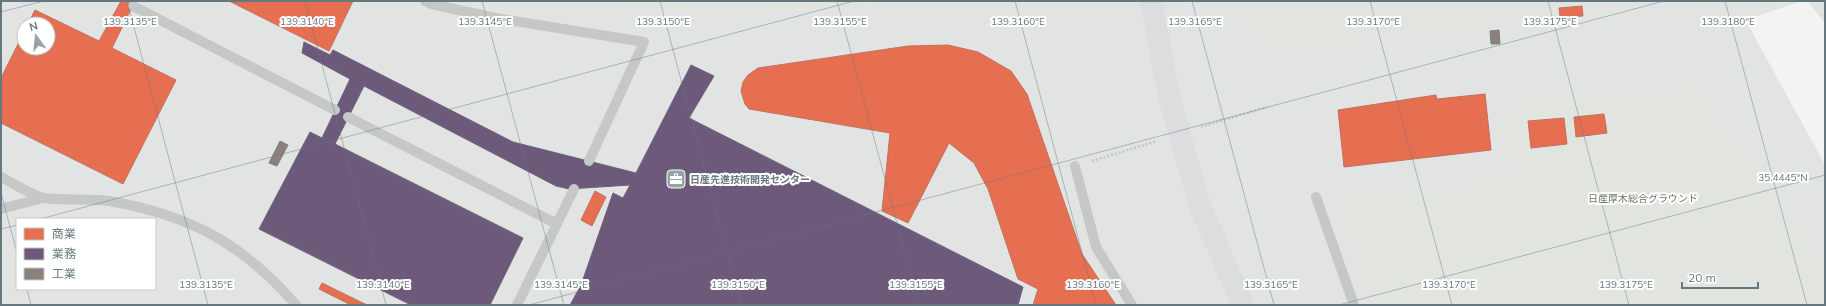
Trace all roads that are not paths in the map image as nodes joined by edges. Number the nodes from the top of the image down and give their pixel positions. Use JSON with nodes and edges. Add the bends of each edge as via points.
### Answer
{"nodes":[{"id":1,"x":425,"y":1,"type":"edge"},
{"id":2,"x":1151,"y":1,"type":"edge"},
{"id":3,"x":133,"y":6,"type":"dead end"},
{"id":4,"x":335,"y":110,"type":"dead end"},
{"id":5,"x":348,"y":117,"type":"dead end"},
{"id":6,"x":589,"y":161,"type":"dead end"},
{"id":7,"x":1075,"y":166,"type":"dead end"},
{"id":8,"x":1,"y":177,"type":"edge"},
{"id":9,"x":574,"y":189,"type":"dead end"},
{"id":10,"x":1316,"y":197,"type":"dead end"},
{"id":11,"x":44,"y":198,"type":"junction"},
{"id":12,"x":1,"y":208,"type":"edge"},
{"id":13,"x":557,"y":224,"type":"junction"},
{"id":14,"x":296,"y":305,"type":"edge"},
{"id":15,"x":517,"y":305,"type":"edge"},
{"id":16,"x":1132,"y":305,"type":"edge"},
{"id":17,"x":1243,"y":305,"type":"edge"},
{"id":18,"x":1354,"y":305,"type":"edge"}],
"edges":[{"from":1,"to":6,"type":"lane","via":[[496,18],[644,42]]},
{"from":2,"to":17,"type":"street","via":[[1170,100],[1200,206]]},
{"from":3,"to":4,"type":"lane"},
{"from":5,"to":13,"type":"lane"},
{"from":7,"to":16,"type":"lane","via":[[1096,246]]},
{"from":8,"to":11,"type":"lane"},
{"from":9,"to":13,"type":"lane"},
{"from":10,"to":18,"type":"lane"},
{"from":11,"to":12,"type":"lane"},
{"from":11,"to":14,"type":"lane","via":[[107,201],[156,211],[194,226],[222,240],[248,258]]},
{"from":13,"to":15,"type":"lane"}]}
